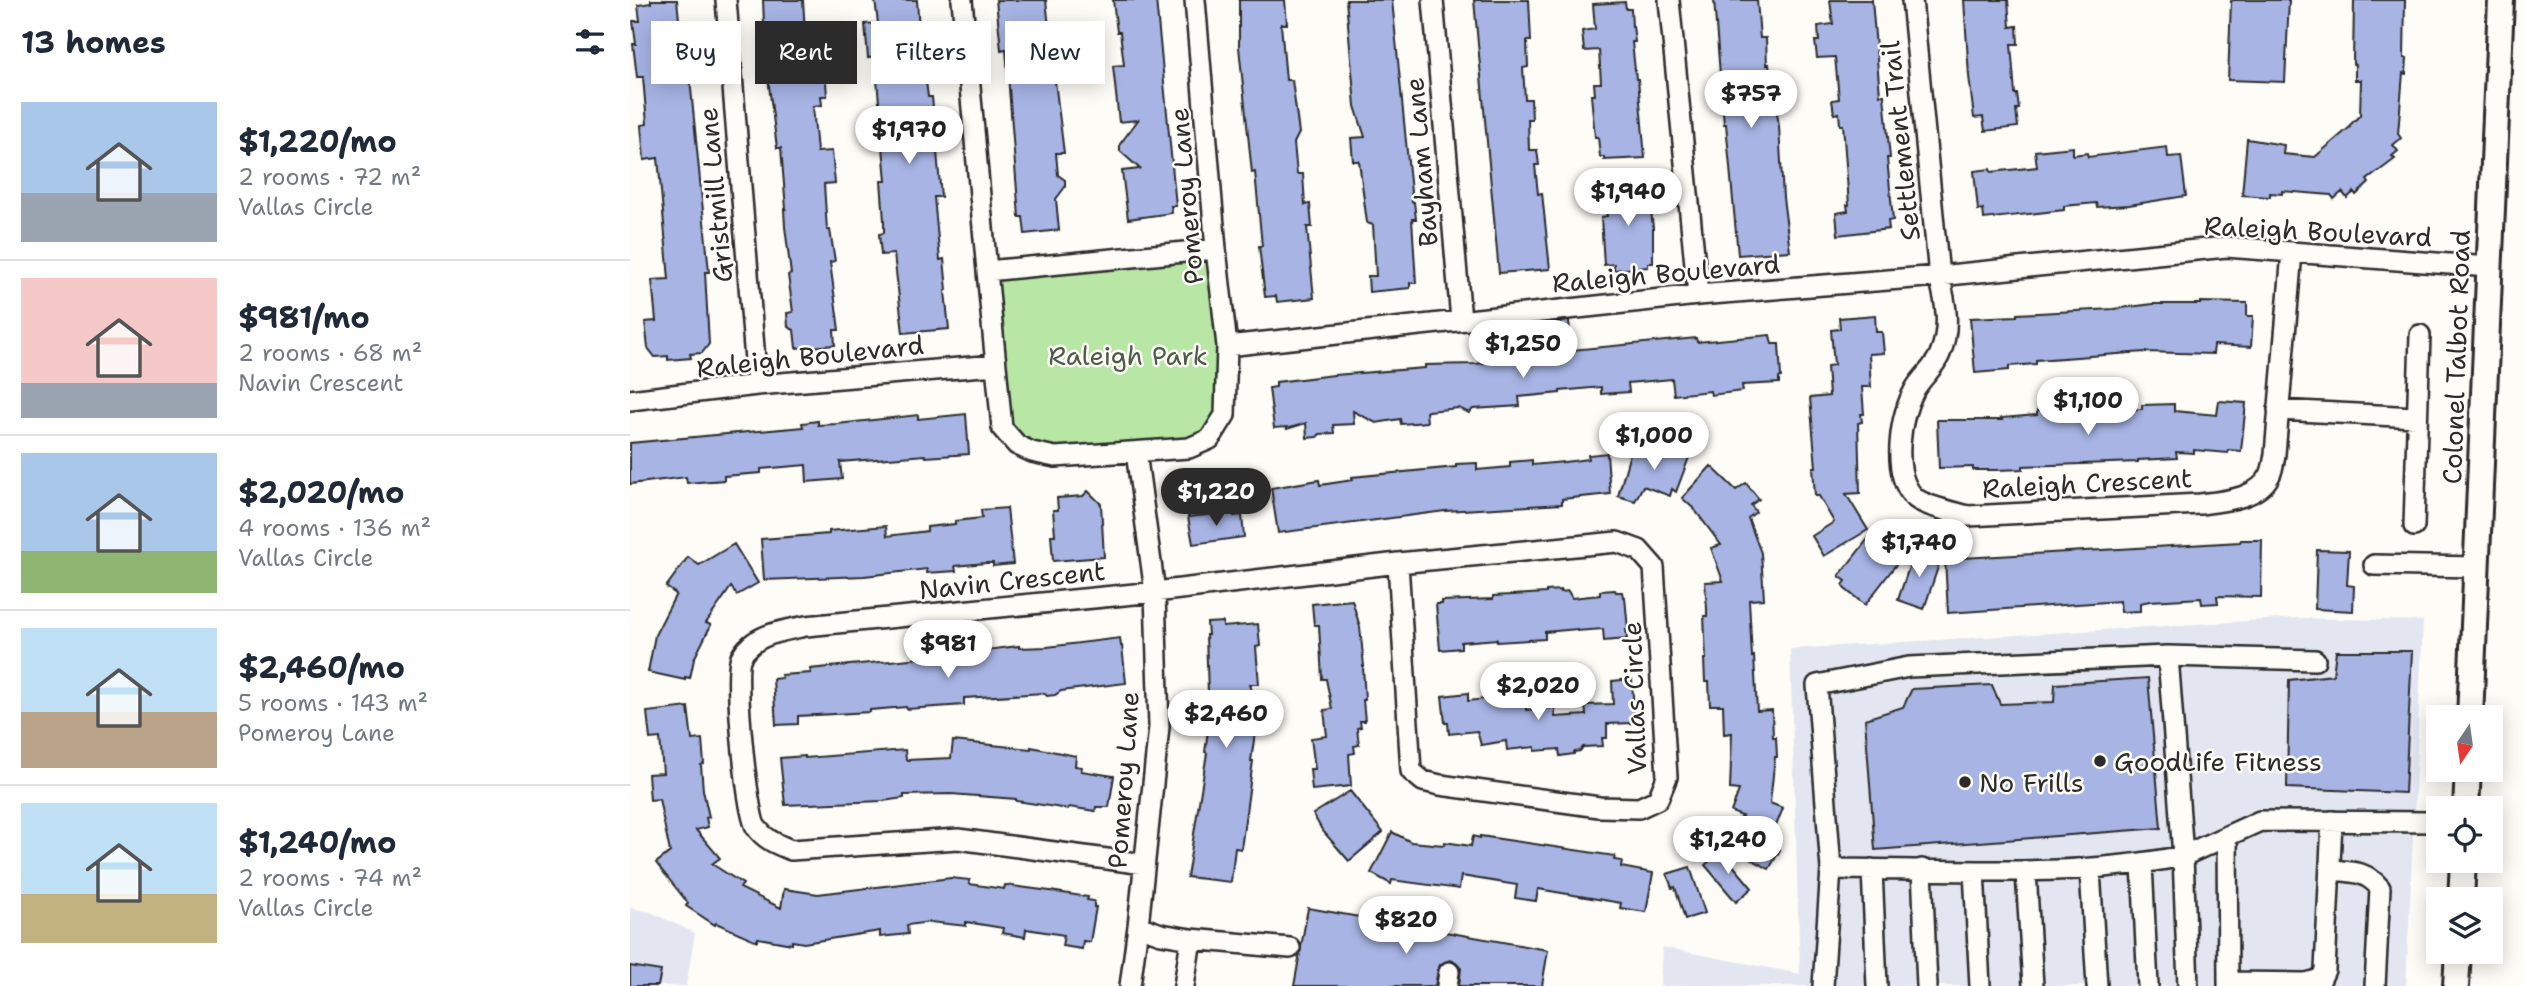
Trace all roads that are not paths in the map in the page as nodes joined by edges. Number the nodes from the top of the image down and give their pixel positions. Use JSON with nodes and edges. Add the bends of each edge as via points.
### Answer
{"nodes":[{"id":1,"x":726,"y":0,"type":"edge"},
{"id":2,"x":962,"y":0,"type":"edge"},
{"id":3,"x":1195,"y":0,"type":"edge"},
{"id":4,"x":1433,"y":0,"type":"edge"},
{"id":5,"x":1670,"y":0,"type":"edge"},
{"id":6,"x":1912,"y":0,"type":"edge"},
{"id":7,"x":2501,"y":0,"type":"edge"},
{"id":8,"x":1216,"y":250,"type":"junction"},
{"id":9,"x":2291,"y":252,"type":"junction"},
{"id":10,"x":2489,"y":267,"type":"junction"},
{"id":11,"x":987,"y":271,"type":"junction"},
{"id":12,"x":1939,"y":276,"type":"junction"},
{"id":13,"x":1698,"y":295,"type":"junction"},
{"id":14,"x":1461,"y":320,"type":"junction"},
{"id":15,"x":2420,"y":335,"type":"dead end"},
{"id":16,"x":1227,"y":346,"type":"junction"},
{"id":17,"x":995,"y":365,"type":"junction"},
{"id":18,"x":757,"y":386,"type":"junction"},
{"id":19,"x":630,"y":400,"type":"edge"},
{"id":20,"x":2278,"y":410,"type":"junction"},
{"id":21,"x":2416,"y":417,"type":"junction"},
{"id":22,"x":1136,"y":452,"type":"junction"},
{"id":23,"x":2414,"y":526,"type":"dead end"},
{"id":24,"x":1398,"y":563,"type":"junction"},
{"id":25,"x":2374,"y":565,"type":"dead end"},
{"id":26,"x":2476,"y":567,"type":"junction"},
{"id":27,"x":1154,"y":592,"type":"junction"},
{"id":28,"x":2168,"y":656,"type":"junction"},
{"id":29,"x":2315,"y":660,"type":"dead end"},
{"id":30,"x":2471,"y":705,"type":"edge"},
{"id":31,"x":2332,"y":821,"type":"junction"},
{"id":32,"x":2426,"y":822,"type":"edge"},
{"id":33,"x":2227,"y":836,"type":"junction"},
{"id":34,"x":2183,"y":856,"type":"junction"},
{"id":35,"x":1144,"y":864,"type":"junction"},
{"id":36,"x":2142,"y":864,"type":"junction"},
{"id":37,"x":1831,"y":869,"type":"junction"},
{"id":38,"x":1872,"y":869,"type":"junction"},
{"id":39,"x":1922,"y":869,"type":"junction"},
{"id":40,"x":2090,"y":870,"type":"junction"},
{"id":41,"x":2330,"y":870,"type":"junction"},
{"id":42,"x":1974,"y":871,"type":"junction"},
{"id":43,"x":2026,"y":872,"type":"junction"},
{"id":44,"x":1138,"y":926,"type":"junction"},
{"id":45,"x":1191,"y":939,"type":"junction"},
{"id":46,"x":1290,"y":948,"type":"dead end"},
{"id":47,"x":2457,"y":964,"type":"edge"},
{"id":48,"x":2228,"y":984,"type":"edge"},
{"id":49,"x":1129,"y":986,"type":"edge"},
{"id":50,"x":1184,"y":986,"type":"edge"},
{"id":51,"x":1823,"y":986,"type":"edge"},
{"id":52,"x":1877,"y":986,"type":"edge"},
{"id":53,"x":1927,"y":986,"type":"edge"},
{"id":54,"x":1980,"y":986,"type":"edge"},
{"id":55,"x":2033,"y":986,"type":"edge"},
{"id":56,"x":2097,"y":986,"type":"edge"},
{"id":57,"x":2148,"y":986,"type":"edge"},
{"id":58,"x":2188,"y":986,"type":"edge"},
{"id":59,"x":2375,"y":986,"type":"edge"},
{"id":60,"x":2456,"y":986,"type":"edge"}],
"edges":[{"from":1,"to":18,"type":"street","name":"Gristmill Lane"},
{"from":2,"to":11,"type":"street"},
{"from":3,"to":8,"type":"street","name":"Pomeroy Lane"},
{"from":4,"to":14,"type":"street","name":"Bayham Lane"},
{"from":5,"to":13,"type":"street"},
{"from":6,"to":12,"type":"street","name":"Settlement Trail"},
{"from":7,"to":10,"type":"main road","name":"Colonel Talbot Road"},
{"from":8,"to":11,"type":"street"},
{"from":8,"to":16,"type":"street","name":"Pomeroy Lane"},
{"from":9,"to":10,"type":"street","name":"Raleigh Boulevard"},
{"from":9,"to":12,"type":"street","name":"Raleigh Boulevard","via":[[2226,247]]},
{"from":9,"to":20,"type":"street","name":"Raleigh Crescent"},
{"from":10,"to":26,"type":"main road","name":"Colonel Talbot Road"},
{"from":11,"to":17,"type":"street"},
{"from":12,"to":13,"type":"street","name":"Raleigh Boulevard"},
{"from":12,"to":20,"type":"street","name":"Raleigh Crescent","via":[[1948,310],[1940,356],[1915,389],[1899,440],[1905,480],[1913,497],[1934,506],[1968,516],[2234,499],[2253,492],[2269,477],[2276,454]]},
{"from":13,"to":14,"type":"street","name":"Raleigh Boulevard"},
{"from":14,"to":16,"type":"street","name":"Raleigh Boulevard"},
{"from":15,"to":21,"type":"street"},
{"from":16,"to":22,"type":"street","via":[[1225,415],[1210,439],[1189,448]]},
{"from":17,"to":18,"type":"street","name":"Raleigh Boulevard"},
{"from":17,"to":22,"type":"street","via":[[1002,428],[1017,445],[1055,457]]},
{"from":18,"to":19,"type":"street","name":"Raleigh Boulevard"},
{"from":20,"to":21,"type":"street"},
{"from":21,"to":23,"type":"street"},
{"from":22,"to":27,"type":"street","name":"Pomeroy Lane"},
{"from":24,"to":24,"type":"street","name":"Vallas Circle","via":[[1617,542],[1640,550],[1654,567],[1667,777],[1658,799],[1639,808],[1599,807],[1440,785],[1423,781],[1411,771]]},
{"from":24,"to":27,"type":"street","name":"Vallas Circle"},
{"from":25,"to":26,"type":"street"},
{"from":26,"to":30,"type":"main road","name":"Colonel Talbot Road"},
{"from":27,"to":35,"type":"street","name":"Pomeroy Lane","via":[[1159,727]]},
{"from":27,"to":35,"type":"street","name":"Navin Crescent","via":[[806,626],[768,635],[748,647],[740,659],[737,678],[754,825],[769,841],[791,850],[958,839]]},
{"from":28,"to":29,"type":"street"},
{"from":28,"to":34,"type":"street"},
{"from":28,"to":37,"type":"street","via":[[1909,667],[1817,685]]},
{"from":31,"to":32,"type":"street"},
{"from":31,"to":33,"type":"street","via":[[2260,821]]},
{"from":31,"to":41,"type":"street"},
{"from":33,"to":34,"type":"street"},
{"from":33,"to":48,"type":"street"},
{"from":34,"to":36,"type":"street"},
{"from":34,"to":58,"type":"street"},
{"from":35,"to":44,"type":"street","name":"Pomeroy Lane"},
{"from":36,"to":40,"type":"street"},
{"from":36,"to":57,"type":"street"},
{"from":37,"to":38,"type":"street"},
{"from":37,"to":51,"type":"street"},
{"from":38,"to":39,"type":"street"},
{"from":38,"to":52,"type":"street"},
{"from":39,"to":42,"type":"street"},
{"from":39,"to":53,"type":"street"},
{"from":40,"to":43,"type":"street"},
{"from":40,"to":56,"type":"street"},
{"from":41,"to":48,"type":"street","via":[[2321,979]]},
{"from":41,"to":59,"type":"street","via":[[2360,873],[2380,888]]},
{"from":42,"to":43,"type":"street"},
{"from":42,"to":54,"type":"street"},
{"from":43,"to":55,"type":"street"},
{"from":44,"to":45,"type":"street"},
{"from":44,"to":49,"type":"street","name":"Pomeroy Lane"},
{"from":45,"to":46,"type":"street"},
{"from":45,"to":50,"type":"street"},
{"from":47,"to":60,"type":"main road"}]}
